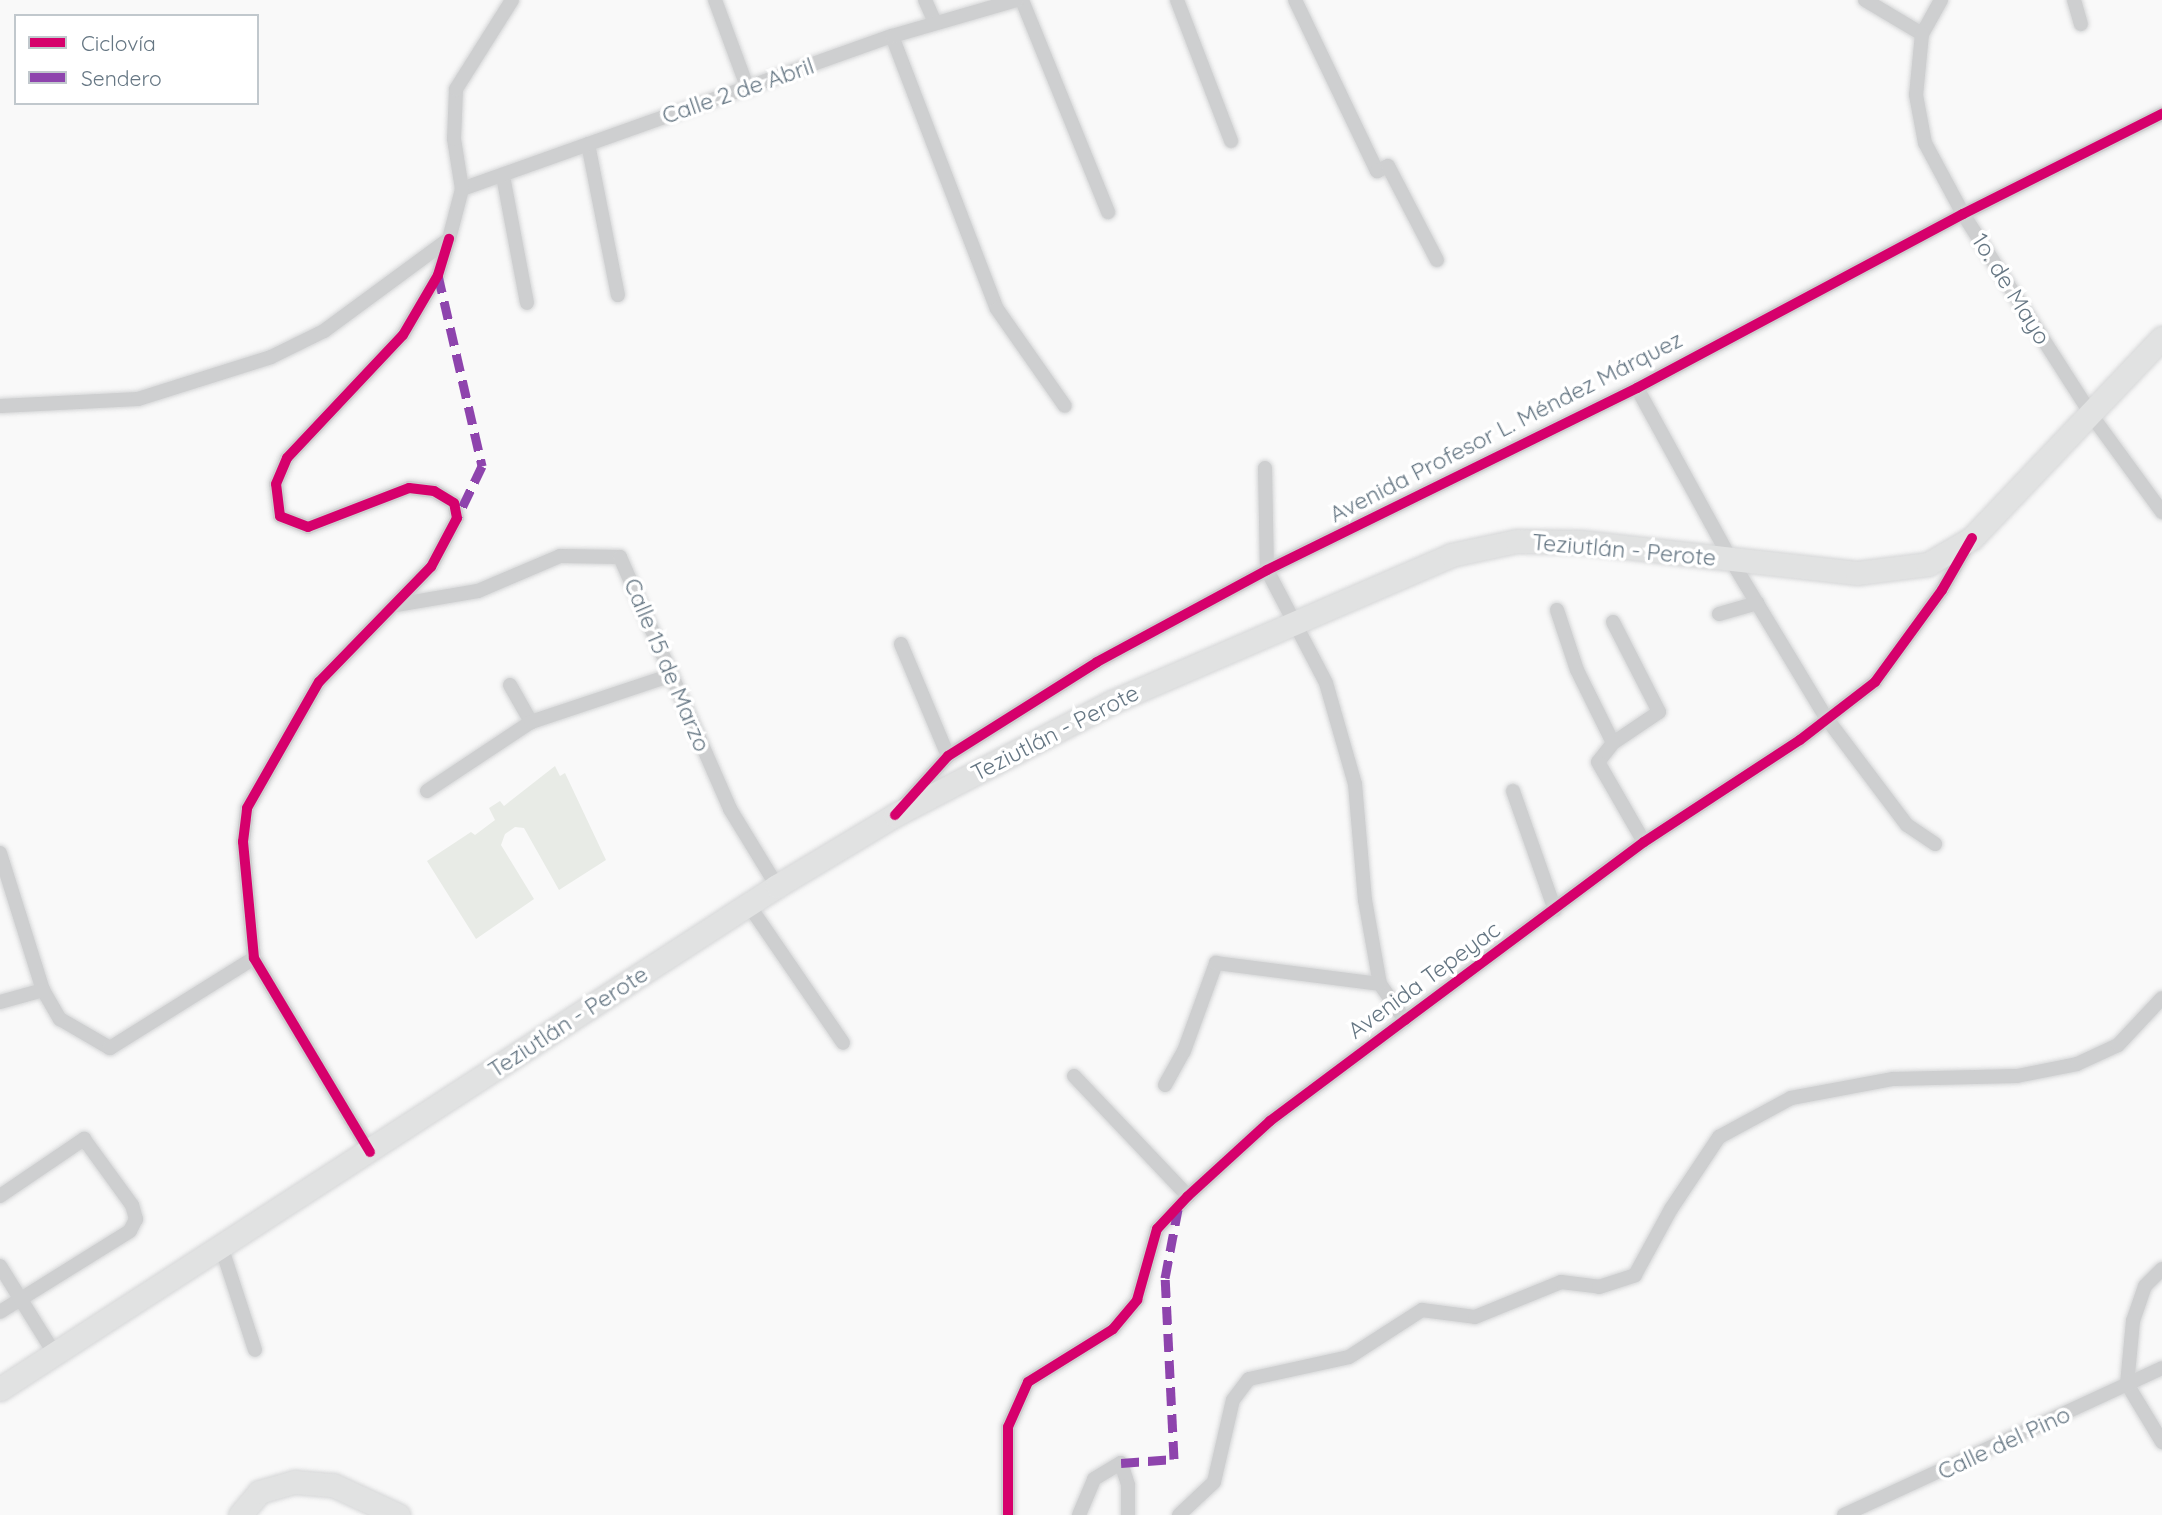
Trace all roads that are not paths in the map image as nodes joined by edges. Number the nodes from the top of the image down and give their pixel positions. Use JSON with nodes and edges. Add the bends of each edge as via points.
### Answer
{"nodes":[{"id":1,"x":512,"y":0,"type":"edge"},
{"id":2,"x":715,"y":0,"type":"edge"},
{"id":3,"x":925,"y":0,"type":"edge"},
{"id":4,"x":1019,"y":0,"type":"edge"},
{"id":5,"x":1177,"y":0,"type":"edge"},
{"id":6,"x":1295,"y":0,"type":"edge"},
{"id":7,"x":1865,"y":0,"type":"edge"},
{"id":8,"x":1941,"y":0,"type":"edge"},
{"id":9,"x":2074,"y":0,"type":"edge"},
{"id":10,"x":935,"y":22,"type":"junction"},
{"id":11,"x":2081,"y":24,"type":"dead end"},
{"id":12,"x":1922,"y":34,"type":"junction"},
{"id":13,"x":891,"y":36,"type":"junction"},
{"id":14,"x":748,"y":89,"type":"junction"},
{"id":15,"x":2162,"y":114,"type":"edge"},
{"id":16,"x":1231,"y":141,"type":"dead end"},
{"id":17,"x":588,"y":144,"type":"junction"},
{"id":18,"x":503,"y":176,"type":"junction"},
{"id":19,"x":462,"y":190,"type":"junction"},
{"id":20,"x":1108,"y":212,"type":"dead end"},
{"id":21,"x":1963,"y":214,"type":"junction"},
{"id":22,"x":449,"y":239,"type":"junction"},
{"id":23,"x":1437,"y":260,"type":"dead end"},
{"id":24,"x":618,"y":296,"type":"dead end"},
{"id":25,"x":527,"y":303,"type":"dead end"},
{"id":26,"x":2162,"y":338,"type":"edge"},
{"id":27,"x":1637,"y":388,"type":"junction"},
{"id":28,"x":0,"y":406,"type":"edge"},
{"id":29,"x":1065,"y":406,"type":"dead end"},
{"id":30,"x":2092,"y":416,"type":"junction"},
{"id":31,"x":1265,"y":468,"type":"dead end"},
{"id":32,"x":2162,"y":512,"type":"edge"},
{"id":33,"x":1972,"y":538,"type":"junction"},
{"id":34,"x":1731,"y":560,"type":"junction"},
{"id":35,"x":1267,"y":570,"type":"junction"},
{"id":36,"x":1757,"y":603,"type":"junction"},
{"id":37,"x":396,"y":604,"type":"junction"},
{"id":38,"x":1557,"y":610,"type":"dead end"},
{"id":39,"x":1719,"y":614,"type":"dead end"},
{"id":40,"x":1613,"y":622,"type":"dead end"},
{"id":41,"x":1295,"y":626,"type":"junction"},
{"id":42,"x":901,"y":644,"type":"dead end"},
{"id":43,"x":669,"y":676,"type":"junction"},
{"id":44,"x":510,"y":685,"type":"dead end"},
{"id":45,"x":1827,"y":719,"type":"junction"},
{"id":46,"x":531,"y":722,"type":"junction"},
{"id":47,"x":1613,"y":744,"type":"junction"},
{"id":48,"x":948,"y":755,"type":"junction"},
{"id":49,"x":427,"y":791,"type":"dead end"},
{"id":50,"x":1513,"y":791,"type":"dead end"},
{"id":51,"x":895,"y":815,"type":"junction"},
{"id":52,"x":1644,"y":842,"type":"junction"},
{"id":53,"x":1935,"y":844,"type":"dead end"},
{"id":54,"x":0,"y":853,"type":"edge"},
{"id":55,"x":777,"y":886,"type":"junction"},
{"id":56,"x":7,"y":897,"type":"edge"},
{"id":57,"x":748,"y":904,"type":"junction"},
{"id":58,"x":1555,"y":910,"type":"junction"},
{"id":59,"x":254,"y":958,"type":"junction"},
{"id":60,"x":1380,"y":984,"type":"junction"},
{"id":61,"x":43,"y":990,"type":"junction"},
{"id":62,"x":2162,"y":998,"type":"edge"},
{"id":63,"x":0,"y":1002,"type":"edge"},
{"id":64,"x":1405,"y":1020,"type":"junction"},
{"id":65,"x":843,"y":1043,"type":"dead end"},
{"id":66,"x":1074,"y":1076,"type":"dead end"},
{"id":67,"x":1165,"y":1085,"type":"dead end"},
{"id":68,"x":370,"y":1152,"type":"junction"},
{"id":69,"x":0,"y":1196,"type":"edge"},
{"id":70,"x":1188,"y":1196,"type":"junction"},
{"id":71,"x":222,"y":1249,"type":"junction"},
{"id":72,"x":0,"y":1266,"type":"edge"},
{"id":73,"x":2162,"y":1269,"type":"edge"},
{"id":74,"x":23,"y":1299,"type":"junction"},
{"id":75,"x":0,"y":1312,"type":"edge"},
{"id":76,"x":255,"y":1350,"type":"dead end"},
{"id":77,"x":56,"y":1356,"type":"junction"},
{"id":78,"x":2162,"y":1368,"type":"edge"},
{"id":79,"x":2127,"y":1384,"type":"junction"},
{"id":80,"x":0,"y":1389,"type":"edge"},
{"id":81,"x":2162,"y":1443,"type":"edge"},
{"id":82,"x":1863,"y":1512,"type":"edge"},
{"id":83,"x":240,"y":1515,"type":"edge"},
{"id":84,"x":398,"y":1515,"type":"edge"},
{"id":85,"x":1008,"y":1515,"type":"edge"},
{"id":86,"x":1079,"y":1515,"type":"edge"},
{"id":87,"x":1128,"y":1515,"type":"edge"},
{"id":88,"x":1179,"y":1515,"type":"edge"},
{"id":89,"x":1844,"y":1515,"type":"edge"}],
"edges":[{"from":1,"to":19,"type":"street","via":[[456,89],[454,139]]},
{"from":2,"to":14,"type":"street","via":[[733,37]]},
{"from":3,"to":10,"type":"street"},
{"from":4,"to":10,"type":"street","name":"Calle 2 de Abril"},
{"from":4,"to":20,"type":"street"},
{"from":5,"to":16,"type":"street"},
{"from":6,"to":23,"type":"street","via":[[1371,161],[1377,171],[1388,166]]},
{"from":7,"to":12,"type":"street"},
{"from":8,"to":12,"type":"street","name":"1o. de Mayo"},
{"from":9,"to":11,"type":"street"},
{"from":10,"to":13,"type":"street","name":"Calle 2 de Abril"},
{"from":12,"to":21,"type":"street","name":"1o. de Mayo","via":[[1916,96],[1925,143]]},
{"from":13,"to":14,"type":"street","name":"Calle 2 de Abril"},
{"from":13,"to":29,"type":"street","via":[[997,309]]},
{"from":14,"to":17,"type":"street","name":"Calle 2 de Abril"},
{"from":15,"to":21,"type":"street","name":"Avenida Profesor L. Méndez Márquez"},
{"from":17,"to":18,"type":"street","name":"Calle 2 de Abril"},
{"from":17,"to":24,"type":"street"},
{"from":18,"to":19,"type":"street","name":"Calle 2 de Abril"},
{"from":18,"to":25,"type":"street"},
{"from":19,"to":22,"type":"street"},
{"from":21,"to":27,"type":"street","name":"Avenida Profesor L. Méndez Márquez"},
{"from":21,"to":30,"type":"street","name":"1o. de Mayo"},
{"from":22,"to":28,"type":"street","via":[[324,331],[271,357],[138,399]]},
{"from":22,"to":37,"type":"street","via":[[438,275],[404,335],[287,458],[276,484],[280,516],[308,527],[409,488],[434,491],[454,503],[457,518],[431,567]]},
{"from":26,"to":30,"type":"main road","name":"Teziutlán - Perote"},
{"from":27,"to":34,"type":"street"},
{"from":27,"to":35,"type":"street","name":"Avenida Profesor L. Méndez Márquez"},
{"from":30,"to":32,"type":"street","name":"1o. de Mayo"},
{"from":30,"to":33,"type":"main road","name":"Teziutlán - Perote"},
{"from":31,"to":35,"type":"street"},
{"from":33,"to":34,"type":"main road","name":"Teziutlán - Perote","via":[[1928,564],[1902,570],[1857,573]]},
{"from":33,"to":45,"type":"street","name":"Avenida Tepeyac","via":[[1942,590],[1875,682]]},
{"from":34,"to":36,"type":"street"},
{"from":34,"to":41,"type":"main road","name":"Teziutlán - Perote","via":[[1581,542],[1517,541],[1451,555]]},
{"from":35,"to":41,"type":"street"},
{"from":35,"to":48,"type":"street","name":"Avenida Profesor L. Méndez Márquez","via":[[1097,662]]},
{"from":36,"to":39,"type":"street"},
{"from":36,"to":45,"type":"street"},
{"from":37,"to":43,"type":"street","name":"Calle 15 de Marzo","via":[[478,592],[560,556],[620,557]]},
{"from":37,"to":59,"type":"street","via":[[319,682],[247,808],[243,842]]},
{"from":38,"to":47,"type":"street","via":[[1577,670]]},
{"from":40,"to":47,"type":"street","via":[[1659,712]]},
{"from":41,"to":51,"type":"main road","name":"Teziutlán - Perote","via":[[1112,702]]},
{"from":41,"to":60,"type":"street","via":[[1326,683],[1355,784],[1365,900]]},
{"from":42,"to":48,"type":"street"},
{"from":43,"to":46,"type":"street"},
{"from":43,"to":55,"type":"street","name":"Calle 15 de Marzo","via":[[730,809]]},
{"from":44,"to":46,"type":"street"},
{"from":45,"to":52,"type":"street","name":"Avenida Tepeyac"},
{"from":45,"to":53,"type":"street","via":[[1907,825]]},
{"from":46,"to":49,"type":"street"},
{"from":47,"to":52,"type":"street","via":[[1598,762]]},
{"from":48,"to":51,"type":"street","name":"Avenida Profesor L. Méndez Márquez"},
{"from":50,"to":58,"type":"street"},
{"from":51,"to":55,"type":"main road","name":"Teziutlán - Perote"},
{"from":52,"to":58,"type":"street","name":"Avenida Tepeyac"},
{"from":54,"to":56,"type":"street"},
{"from":55,"to":57,"type":"main road","name":"Teziutlán - Perote"},
{"from":56,"to":61,"type":"street"},
{"from":57,"to":65,"type":"street"},
{"from":57,"to":68,"type":"main road","name":"Teziutlán - Perote"},
{"from":58,"to":64,"type":"street","name":"Avenida Tepeyac"},
{"from":59,"to":61,"type":"street","via":[[110,1048],[60,1019]]},
{"from":59,"to":68,"type":"street"},
{"from":60,"to":64,"type":"street"},
{"from":60,"to":67,"type":"street","via":[[1216,963],[1184,1051]]},
{"from":61,"to":63,"type":"street"},
{"from":62,"to":88,"type":"street","via":[[2118,1045],[2077,1064],[2017,1076],[1893,1079],[1791,1098],[1719,1137],[1671,1209],[1635,1275],[1599,1287],[1561,1282],[1475,1317],[1422,1310],[1349,1357],[1250,1379],[1233,1400],[1214,1482]]},
{"from":64,"to":70,"type":"street","name":"Avenida Tepeyac","via":[[1270,1121]]},
{"from":66,"to":70,"type":"street"},
{"from":68,"to":71,"type":"main road","name":"Teziutlán - Perote"},
{"from":69,"to":74,"type":"street","via":[[84,1139],[132,1205],[136,1219],[130,1231]]},
{"from":70,"to":85,"type":"street","name":"Avenida Tepeyac","via":[[1157,1229],[1137,1300],[1113,1329],[1028,1382],[1008,1427]]},
{"from":71,"to":76,"type":"street"},
{"from":71,"to":77,"type":"main road","name":"Teziutlán - Perote"},
{"from":72,"to":74,"type":"street"},
{"from":73,"to":79,"type":"street","via":[[2145,1286],[2133,1321]]},
{"from":74,"to":75,"type":"street"},
{"from":74,"to":77,"type":"street"},
{"from":77,"to":80,"type":"main road","name":"Teziutlán - Perote"},
{"from":78,"to":79,"type":"street","name":"Calle del Pino"},
{"from":79,"to":81,"type":"street"},
{"from":79,"to":82,"type":"street","name":"Calle del Pino"},
{"from":82,"to":89,"type":"street","name":"Calle del Pino"},
{"from":83,"to":84,"type":"main road","via":[[259,1492],[295,1482],[332,1485]]},
{"from":86,"to":87,"type":"street","via":[[1094,1479],[1121,1464],[1128,1485]]}]}
